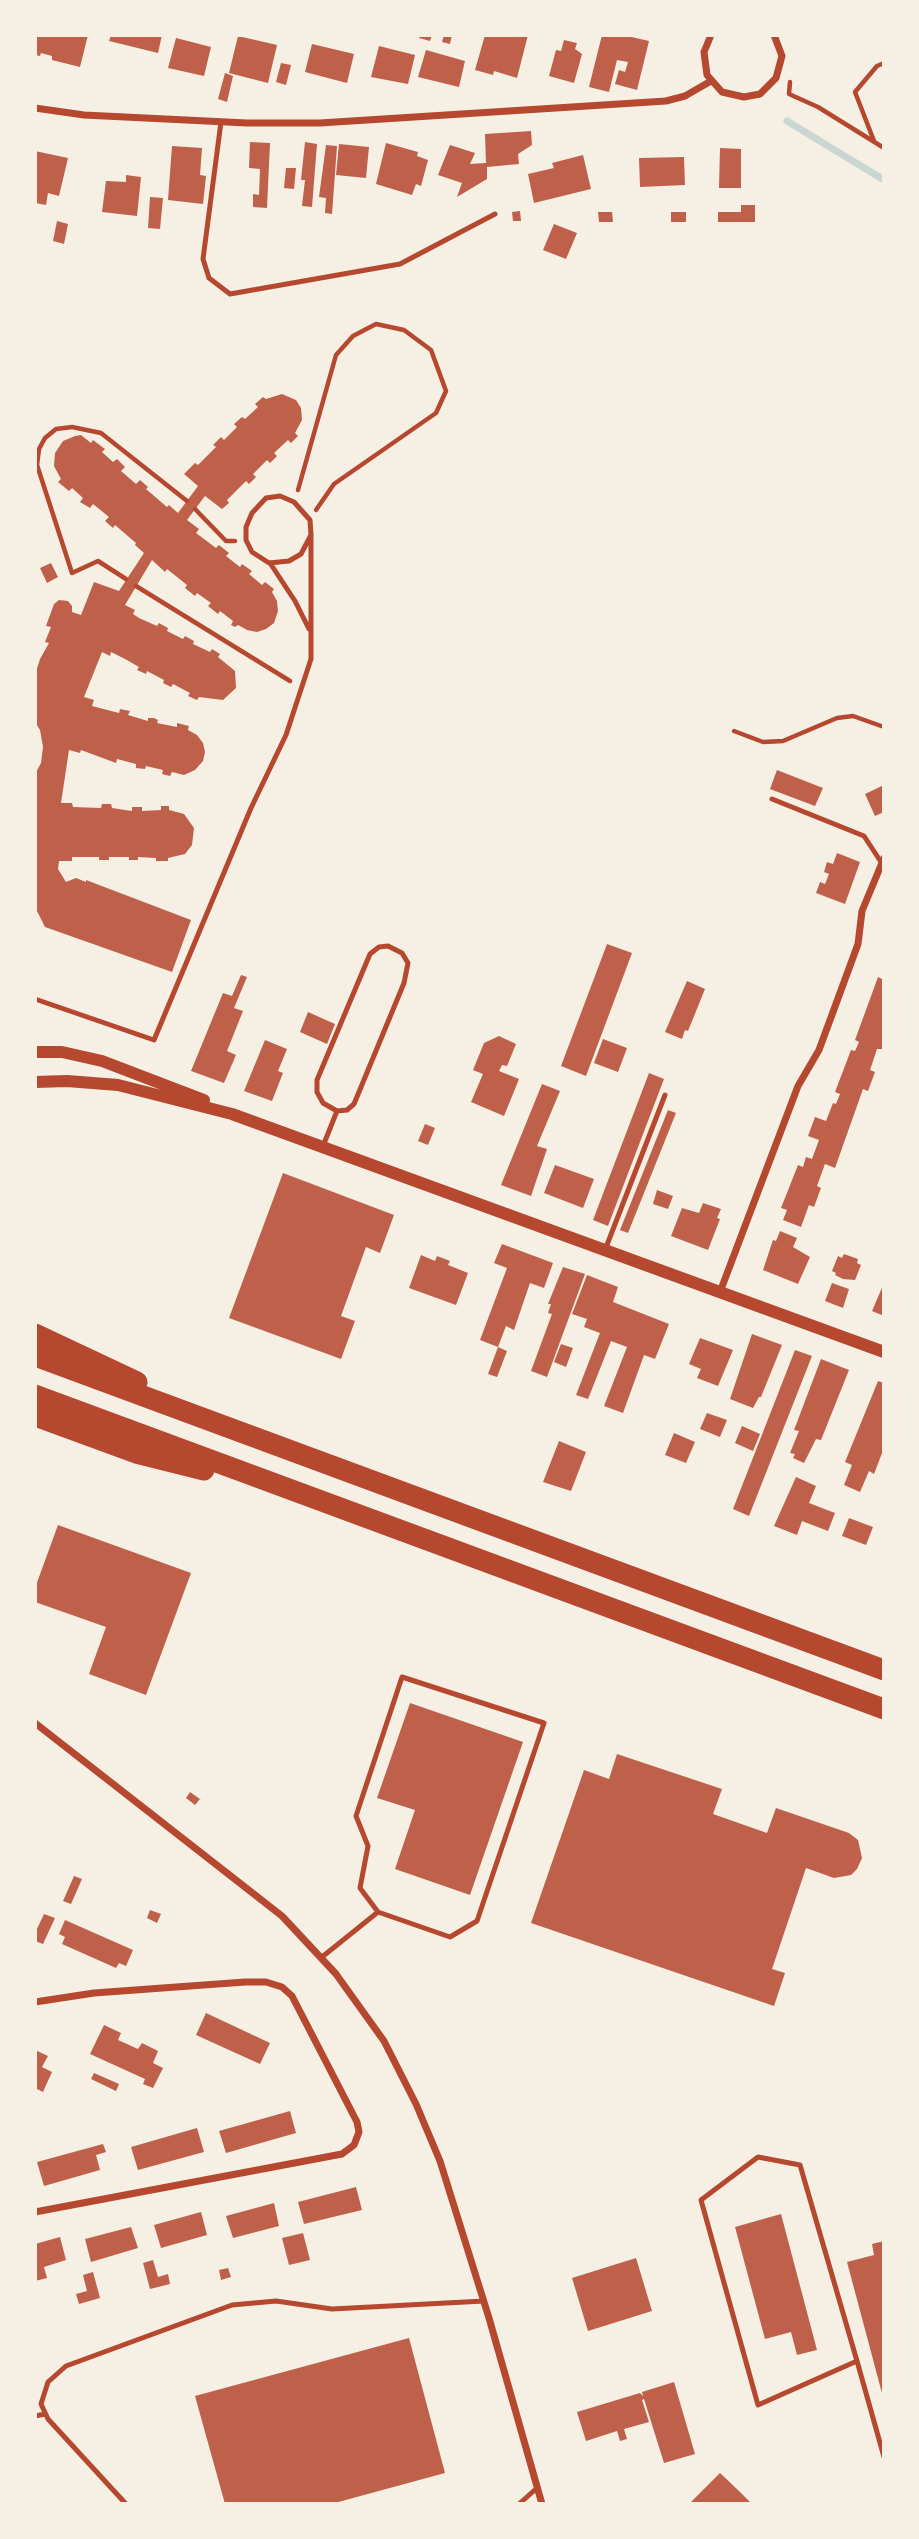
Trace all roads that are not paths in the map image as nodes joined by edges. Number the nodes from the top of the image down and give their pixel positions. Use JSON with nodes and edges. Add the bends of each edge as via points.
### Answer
{"nodes":[{"id":1,"x":711,"y":35,"type":"edge"},
{"id":2,"x":774,"y":35,"type":"edge"},
{"id":3,"x":711,"y":81,"type":"junction"},
{"id":4,"x":35,"y":108,"type":"edge"},
{"id":5,"x":221,"y":122,"type":"junction"},
{"id":6,"x":495,"y":214,"type":"dead end"},
{"id":7,"x":311,"y":535,"type":"junction"},
{"id":8,"x":269,"y":563,"type":"junction"},
{"id":9,"x":311,"y":632,"type":"junction"},
{"id":10,"x":772,"y":799,"type":"dead end"},
{"id":11,"x":883,"y":860,"type":"edge"},
{"id":12,"x":35,"y":999,"type":"edge"},
{"id":13,"x":35,"y":1052,"type":"edge"},
{"id":14,"x":35,"y":1082,"type":"edge"},
{"id":15,"x":665,"y":1095,"type":"dead end"},
{"id":16,"x":337,"y":1111,"type":"junction"},
{"id":17,"x":232,"y":1114,"type":"junction"},
{"id":18,"x":323,"y":1146,"type":"junction"},
{"id":19,"x":605,"y":1250,"type":"junction"},
{"id":20,"x":720,"y":1292,"type":"junction"},
{"id":21,"x":35,"y":1334,"type":"edge"},
{"id":22,"x":884,"y":1352,"type":"edge"},
{"id":23,"x":35,"y":1356,"type":"edge"},
{"id":24,"x":35,"y":1395,"type":"edge"},
{"id":25,"x":35,"y":1416,"type":"edge"},
{"id":26,"x":279,"y":1447,"type":"junction"},
{"id":27,"x":271,"y":1483,"type":"junction"},
{"id":28,"x":884,"y":1670,"type":"edge"},
{"id":29,"x":884,"y":1709,"type":"edge"},
{"id":30,"x":35,"y":1723,"type":"edge"},
{"id":31,"x":378,"y":1912,"type":"junction"},
{"id":32,"x":322,"y":1957,"type":"junction"},
{"id":33,"x":35,"y":2002,"type":"edge"},
{"id":34,"x":35,"y":2212,"type":"edge"},
{"id":35,"x":484,"y":2301,"type":"junction"},
{"id":36,"x":856,"y":2361,"type":"junction"},
{"id":37,"x":45,"y":2414,"type":"junction"},
{"id":38,"x":35,"y":2416,"type":"edge"},
{"id":39,"x":884,"y":2457,"type":"edge"},
{"id":40,"x":537,"y":2488,"type":"junction"},
{"id":41,"x":126,"y":2504,"type":"edge"},
{"id":42,"x":519,"y":2504,"type":"edge"},
{"id":43,"x":542,"y":2504,"type":"edge"}],
"edges":[{"from":1,"to":3,"type":"street","via":[[703,60]]},
{"from":2,"to":3,"type":"street","via":[[782,64],[772,85],[752,96],[729,95]]},
{"from":3,"to":5,"type":"street","via":[[666,101],[320,123]]},
{"from":4,"to":5,"type":"street"},
{"from":5,"to":6,"type":"lane","via":[[203,259],[209,278],[230,293],[400,264]]},
{"from":7,"to":8,"type":"lane","via":[[301,554]]},
{"from":7,"to":8,"type":"lane","via":[[310,520],[294,502],[280,496],[266,498],[252,513],[246,540],[252,552]]},
{"from":7,"to":9,"type":"lane"},
{"from":8,"to":9,"type":"lane"},
{"from":9,"to":12,"type":"lane","via":[[310,659],[286,735],[154,1040]]},
{"from":10,"to":11,"type":"lane","via":[[864,836]]},
{"from":11,"to":20,"type":"street","via":[[862,911],[858,944],[819,1050],[798,1086]]},
{"from":13,"to":17,"type":"street","via":[[75,1054],[117,1065]]},
{"from":14,"to":17,"type":"street","via":[[118,1085]]},
{"from":15,"to":19,"type":"lane"},
{"from":16,"to":16,"type":"lane","via":[[355,1104],[404,983],[408,963],[402,953],[388,946],[370,954],[317,1080],[323,1103]]},
{"from":16,"to":18,"type":"lane"},
{"from":17,"to":18,"type":"street"},
{"from":18,"to":19,"type":"street"},
{"from":19,"to":20,"type":"street"},
{"from":20,"to":22,"type":"street"},
{"from":21,"to":26,"type":"highway"},
{"from":23,"to":26,"type":"highway"},
{"from":24,"to":27,"type":"highway"},
{"from":25,"to":27,"type":"highway","via":[[147,1456]]},
{"from":26,"to":28,"type":"highway"},
{"from":27,"to":29,"type":"highway"},
{"from":30,"to":32,"type":"street","via":[[267,1903]]},
{"from":31,"to":31,"type":"lane","via":[[450,1937],[477,1921],[544,1723],[402,1677],[356,1816],[368,1846],[360,1888]]},
{"from":31,"to":32,"type":"lane"},
{"from":32,"to":35,"type":"street","via":[[384,2041],[416,2104],[440,2161]]},
{"from":33,"to":34,"type":"street","via":[[245,1982],[282,1987],[292,1996],[358,2122],[359,2132],[342,2154]]},
{"from":35,"to":37,"type":"lane","via":[[332,2309],[276,2301],[232,2305],[66,2366],[48,2382],[41,2404]]},
{"from":35,"to":40,"type":"street"},
{"from":36,"to":36,"type":"lane","via":[[800,2165],[758,2157],[701,2200],[758,2404]]},
{"from":36,"to":39,"type":"lane"},
{"from":37,"to":38,"type":"lane"},
{"from":37,"to":41,"type":"lane"},
{"from":40,"to":42,"type":"lane"},
{"from":40,"to":43,"type":"street"}]}
